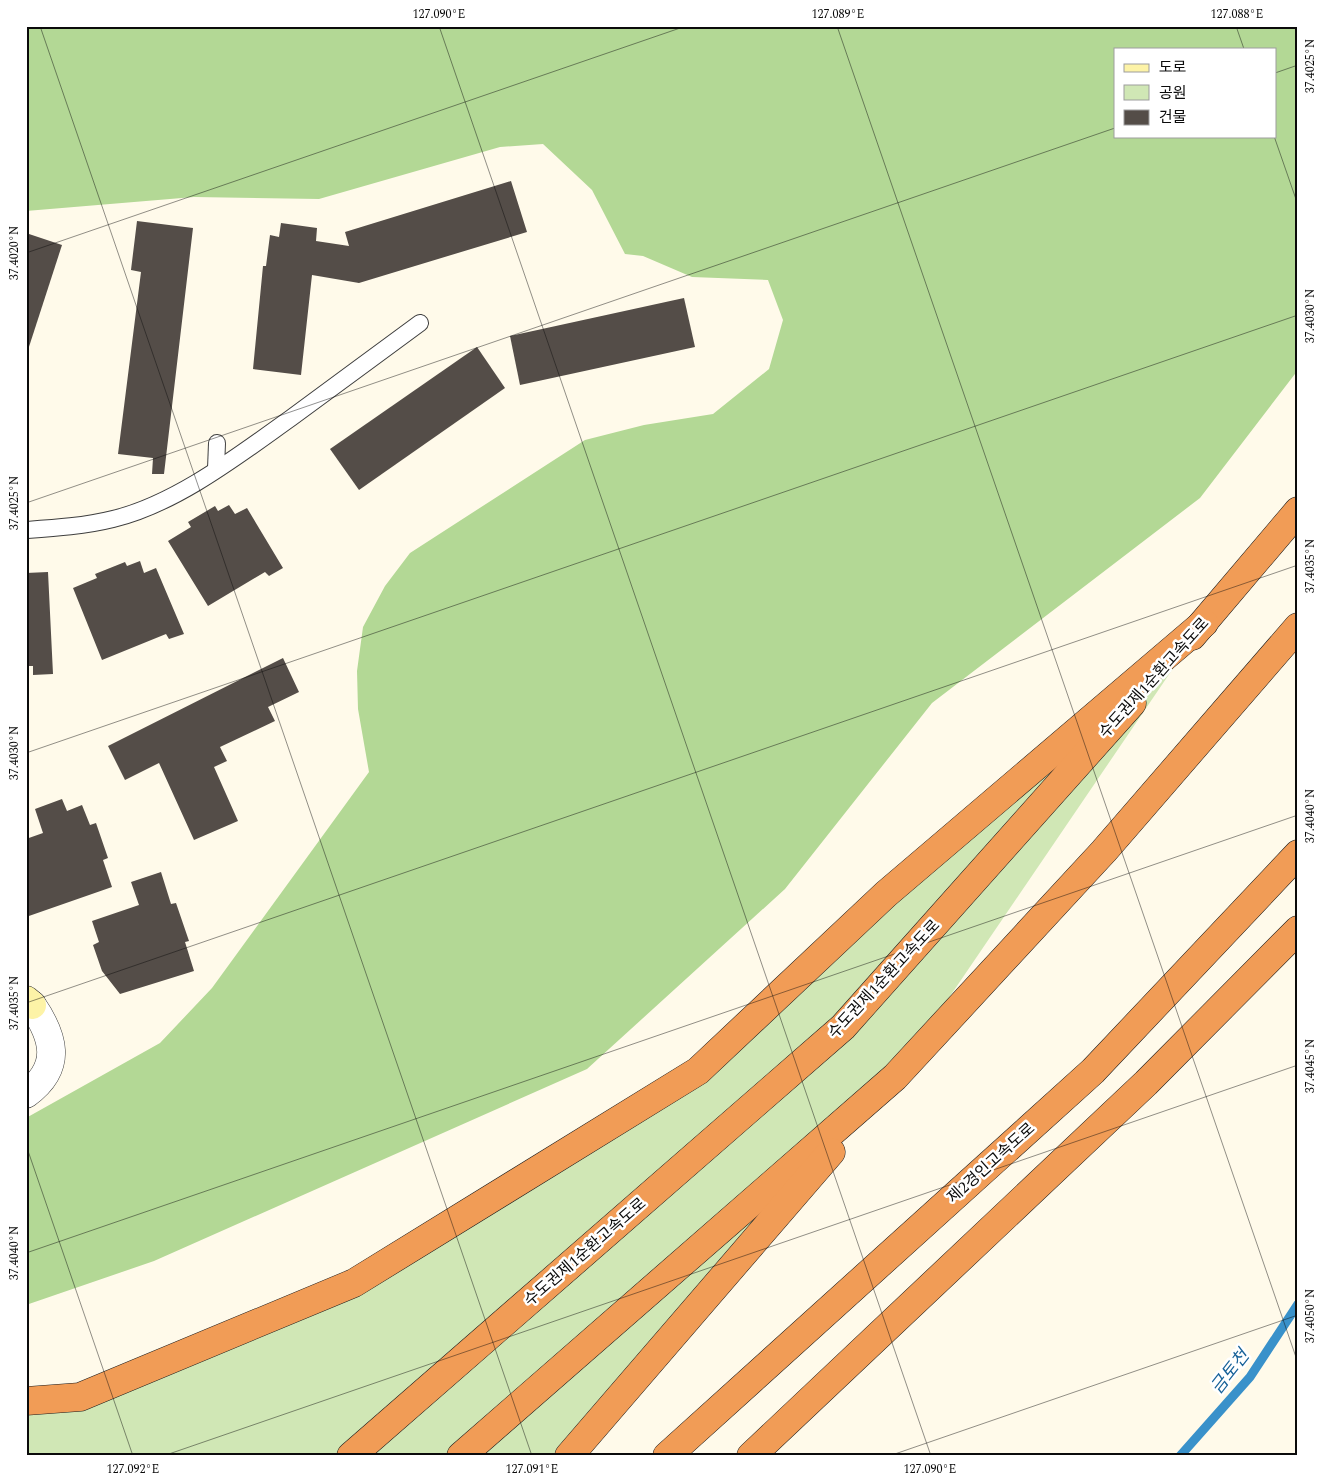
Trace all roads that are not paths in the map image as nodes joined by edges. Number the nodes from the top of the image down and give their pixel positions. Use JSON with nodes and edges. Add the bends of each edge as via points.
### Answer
{"nodes":[{"id":1,"x":420,"y":323,"type":"dead end"},
{"id":2,"x":217,"y":444,"type":"dead end"},
{"id":3,"x":216,"y":469,"type":"junction"},
{"id":4,"x":1298,"y":511,"type":"edge"},
{"id":5,"x":26,"y":530,"type":"edge"},
{"id":6,"x":1204,"y":622,"type":"junction"},
{"id":7,"x":1298,"y":627,"type":"edge"},
{"id":8,"x":1298,"y":854,"type":"edge"},
{"id":9,"x":1298,"y":930,"type":"edge"},
{"id":10,"x":29,"y":1002,"type":"edge"},
{"id":11,"x":895,"y":1077,"type":"junction"},
{"id":12,"x":26,"y":1094,"type":"edge"},
{"id":13,"x":26,"y":1401,"type":"edge"},
{"id":14,"x":352,"y":1456,"type":"edge"},
{"id":15,"x":461,"y":1456,"type":"edge"},
{"id":16,"x":569,"y":1456,"type":"edge"},
{"id":17,"x":667,"y":1456,"type":"edge"},
{"id":18,"x":751,"y":1456,"type":"edge"}],
"edges":[{"from":1,"to":3,"type":"lane"},
{"from":2,"to":3,"type":"lane"},
{"from":3,"to":5,"type":"lane","via":[[174,494],[114,519]]},
{"from":4,"to":6,"type":"highway","name":"수도권제1순환고속도로"},
{"from":6,"to":13,"type":"highway","via":[[886,894],[698,1071],[354,1283],[80,1396]]},
{"from":6,"to":14,"type":"highway","name":"수도권제1순환고속도로","via":[[843,1027]]},
{"from":7,"to":11,"type":"highway","via":[[1104,851]]},
{"from":8,"to":17,"type":"highway","name":"제2경인고속도로","via":[[1093,1071]]},
{"from":9,"to":18,"type":"highway","via":[[1139,1089]]},
{"from":10,"to":12,"type":"street","via":[[46,1026],[52,1044],[49,1067],[35,1088]]},
{"from":11,"to":15,"type":"highway"},
{"from":11,"to":16,"type":"highway"}]}
